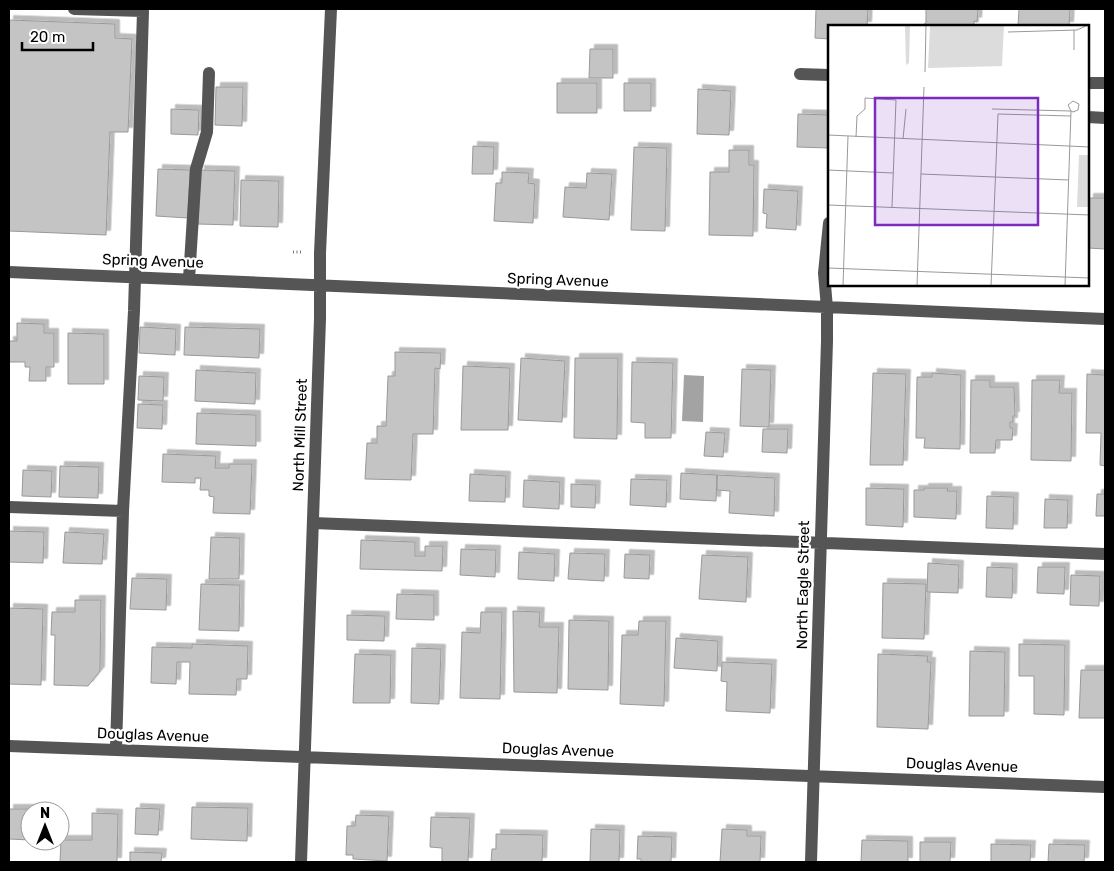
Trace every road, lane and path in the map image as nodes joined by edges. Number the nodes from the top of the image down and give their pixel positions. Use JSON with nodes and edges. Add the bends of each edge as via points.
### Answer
{"nodes":[{"id":1,"x":74,"y":9,"type":"edge"},
{"id":2,"x":331,"y":9,"type":"edge"},
{"id":3,"x":209,"y":73,"type":"dead end"},
{"id":4,"x":800,"y":74,"type":"dead end"},
{"id":5,"x":828,"y":74,"type":"edge"},
{"id":6,"x":1089,"y":83,"type":"edge"},
{"id":7,"x":1105,"y":84,"type":"edge"},
{"id":8,"x":1089,"y":117,"type":"edge"},
{"id":9,"x":1105,"y":118,"type":"edge"},
{"id":10,"x":828,"y":233,"type":"edge"},
{"id":11,"x":9,"y":272,"type":"edge"},
{"id":12,"x":136,"y":277,"type":"junction"},
{"id":13,"x":189,"y":279,"type":"junction"},
{"id":14,"x":320,"y":286,"type":"junction"},
{"id":15,"x":827,"y":308,"type":"junction"},
{"id":16,"x":1105,"y":319,"type":"edge"},
{"id":17,"x":9,"y":507,"type":"edge"},
{"id":18,"x":123,"y":511,"type":"junction"},
{"id":19,"x":313,"y":523,"type":"junction"},
{"id":20,"x":819,"y":542,"type":"junction"},
{"id":21,"x":1105,"y":554,"type":"edge"},
{"id":22,"x":9,"y":746,"type":"edge"},
{"id":23,"x":116,"y":749,"type":"junction"},
{"id":24,"x":305,"y":757,"type":"junction"},
{"id":25,"x":815,"y":776,"type":"junction"},
{"id":26,"x":1105,"y":787,"type":"edge"},
{"id":27,"x":301,"y":862,"type":"edge"},
{"id":28,"x":811,"y":862,"type":"edge"}],
"edges":[{"from":1,"to":12,"type":"street","via":[[143,11]]},
{"from":2,"to":14,"type":"street","name":"North Mill Street"},
{"from":3,"to":13,"type":"street","via":[[207,132],[196,168]]},
{"from":4,"to":5,"type":"street"},
{"from":6,"to":7,"type":"street"},
{"from":8,"to":9,"type":"street"},
{"from":10,"to":15,"type":"street","name":"North Eagle Street","via":[[824,273]]},
{"from":11,"to":12,"type":"street","name":"Spring Avenue"},
{"from":12,"to":13,"type":"street","name":"Spring Avenue"},
{"from":12,"to":18,"type":"street"},
{"from":13,"to":14,"type":"street","name":"Spring Avenue"},
{"from":14,"to":15,"type":"street","name":"Spring Avenue"},
{"from":14,"to":19,"type":"street","name":"North Mill Street"},
{"from":15,"to":16,"type":"street","name":"Spring Avenue"},
{"from":15,"to":20,"type":"street","name":"North Eagle Street"},
{"from":17,"to":18,"type":"street"},
{"from":18,"to":23,"type":"street"},
{"from":19,"to":20,"type":"street"},
{"from":19,"to":24,"type":"street","name":"North Mill Street"},
{"from":20,"to":21,"type":"street"},
{"from":20,"to":25,"type":"street","name":"North Eagle Street"},
{"from":22,"to":23,"type":"street","name":"Douglas Avenue"},
{"from":23,"to":24,"type":"street","name":"Douglas Avenue"},
{"from":24,"to":25,"type":"street","name":"Douglas Avenue"},
{"from":24,"to":27,"type":"street","name":"North Mill Street"},
{"from":25,"to":26,"type":"street","name":"Douglas Avenue"},
{"from":25,"to":28,"type":"street","name":"North Eagle Street"}]}
